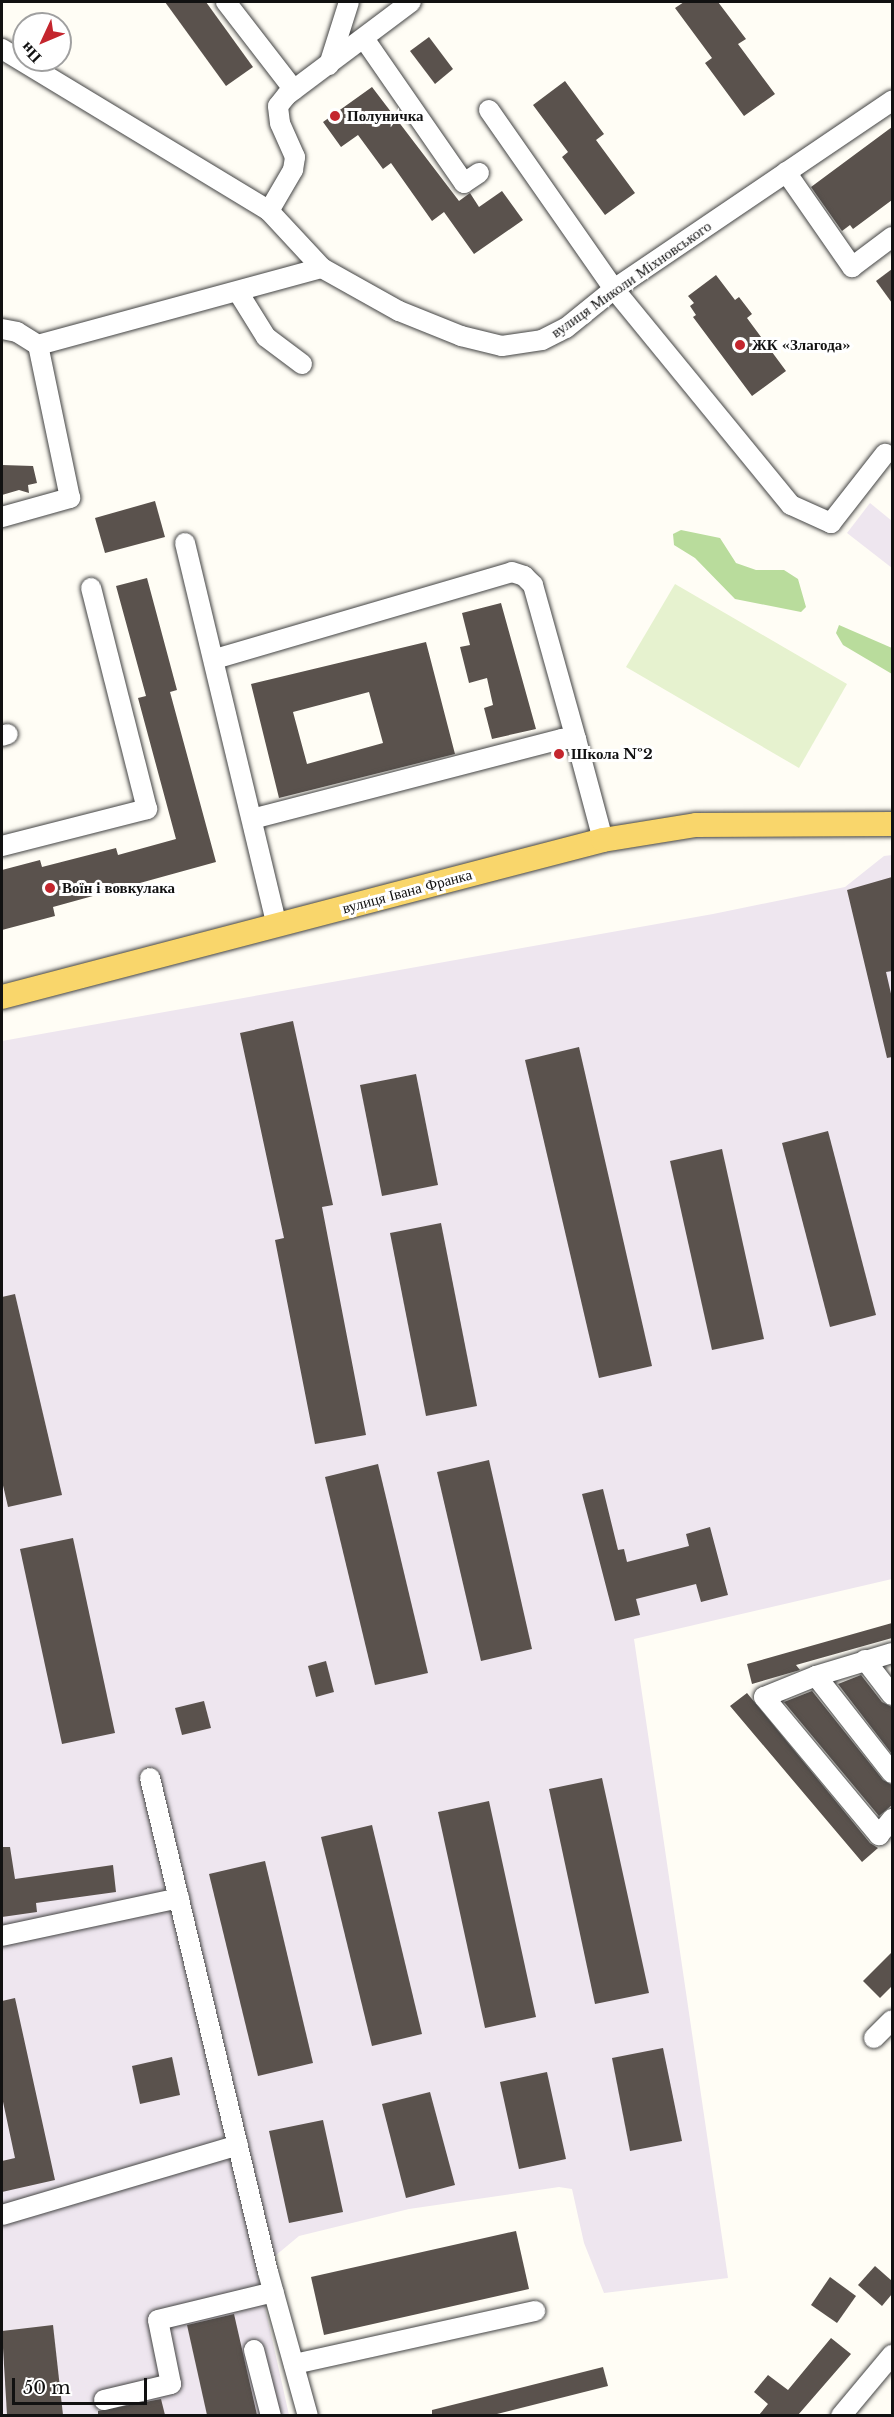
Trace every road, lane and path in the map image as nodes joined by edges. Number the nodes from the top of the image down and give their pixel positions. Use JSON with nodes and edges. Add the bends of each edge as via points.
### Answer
{"nodes":[{"id":1,"x":226,"y":2,"type":"edge"},
{"id":2,"x":349,"y":2,"type":"edge"},
{"id":3,"x":411,"y":2,"type":"edge"},
{"id":4,"x":365,"y":40,"type":"junction"},
{"id":5,"x":2,"y":49,"type":"edge"},
{"id":6,"x":329,"y":65,"type":"junction"},
{"id":7,"x":294,"y":90,"type":"junction"},
{"id":8,"x":892,"y":101,"type":"edge"},
{"id":9,"x":489,"y":110,"type":"dead end"},
{"id":10,"x":786,"y":172,"type":"junction"},
{"id":11,"x":479,"y":173,"type":"dead end"},
{"id":12,"x":269,"y":211,"type":"junction"},
{"id":13,"x":892,"y":237,"type":"edge"},
{"id":14,"x":322,"y":268,"type":"junction"},
{"id":15,"x":614,"y":289,"type":"junction"},
{"id":16,"x":238,"y":292,"type":"junction"},
{"id":17,"x":2,"y":329,"type":"edge"},
{"id":18,"x":38,"y":345,"type":"junction"},
{"id":19,"x":302,"y":364,"type":"dead end"},
{"id":20,"x":885,"y":454,"type":"dead end"},
{"id":21,"x":2,"y":517,"type":"edge"},
{"id":22,"x":185,"y":543,"type":"dead end"},
{"id":23,"x":91,"y":588,"type":"dead end"},
{"id":24,"x":215,"y":659,"type":"junction"},
{"id":25,"x":576,"y":739,"type":"junction"},
{"id":26,"x":252,"y":819,"type":"junction"},
{"id":27,"x":892,"y":824,"type":"edge"},
{"id":28,"x":603,"y":840,"type":"junction"},
{"id":29,"x":2,"y":846,"type":"edge"},
{"id":30,"x":277,"y":925,"type":"junction"},
{"id":31,"x":2,"y":996,"type":"edge"},
{"id":32,"x":892,"y":1653,"type":"edge"},
{"id":33,"x":865,"y":1660,"type":"junction"},
{"id":34,"x":816,"y":1676,"type":"junction"},
{"id":35,"x":892,"y":1695,"type":"edge"},
{"id":36,"x":892,"y":1773,"type":"edge"},
{"id":37,"x":150,"y":1778,"type":"dead end"},
{"id":38,"x":892,"y":1818,"type":"edge"},
{"id":39,"x":179,"y":1899,"type":"junction"},
{"id":40,"x":2,"y":1936,"type":"edge"},
{"id":41,"x":892,"y":2020,"type":"edge"},
{"id":42,"x":874,"y":2038,"type":"dead end"},
{"id":43,"x":238,"y":2145,"type":"junction"},
{"id":44,"x":2,"y":2215,"type":"edge"},
{"id":45,"x":274,"y":2292,"type":"junction"},
{"id":46,"x":535,"y":2310,"type":"dead end"},
{"id":47,"x":254,"y":2350,"type":"dead end"},
{"id":48,"x":892,"y":2355,"type":"edge"},
{"id":49,"x":294,"y":2364,"type":"junction"},
{"id":50,"x":105,"y":2400,"type":"dead end"},
{"id":51,"x":271,"y":2415,"type":"edge"},
{"id":52,"x":308,"y":2415,"type":"edge"},
{"id":53,"x":841,"y":2415,"type":"edge"}],
"edges":[{"from":1,"to":7,"type":"street"},
{"from":2,"to":6,"type":"street"},
{"from":3,"to":4,"type":"street"},
{"from":4,"to":6,"type":"street"},
{"from":4,"to":11,"type":"street","via":[[464,183]]},
{"from":5,"to":12,"type":"street","name":"вулиця Миколи Міхновського"},
{"from":6,"to":7,"type":"street"},
{"from":7,"to":12,"type":"street","via":[[278,106],[280,123],[293,148],[293,170]]},
{"from":8,"to":10,"type":"street","name":"вулиця Миколи Міхновського"},
{"from":9,"to":15,"type":"street"},
{"from":10,"to":13,"type":"street","via":[[852,267]]},
{"from":10,"to":15,"type":"street","name":"вулиця Миколи Міхновського"},
{"from":12,"to":14,"type":"street","name":"вулиця Миколи Міхновського"},
{"from":14,"to":15,"type":"street","name":"вулиця Миколи Міхновського","via":[[399,312],[461,336],[502,346],[542,340],[566,328]]},
{"from":14,"to":16,"type":"street"},
{"from":15,"to":20,"type":"street","via":[[791,505],[831,523]]},
{"from":16,"to":18,"type":"street"},
{"from":16,"to":19,"type":"street","via":[[266,337]]},
{"from":17,"to":18,"type":"street","via":[[17,332]]},
{"from":18,"to":21,"type":"street","via":[[70,498]]},
{"from":22,"to":24,"type":"street"},
{"from":23,"to":29,"type":"street","via":[[147,809]]},
{"from":24,"to":25,"type":"street","via":[[512,572],[533,585]]},
{"from":24,"to":26,"type":"street"},
{"from":25,"to":26,"type":"street","via":[[562,739]]},
{"from":25,"to":28,"type":"street"},
{"from":26,"to":30,"type":"street"},
{"from":27,"to":28,"type":"main road","name":"вулиця Івана Франка","via":[[696,825]]},
{"from":28,"to":30,"type":"main road","name":"вулиця Івана Франка"},
{"from":30,"to":31,"type":"main road","name":"вулиця Івана Франка"},
{"from":32,"to":33,"type":"street"},
{"from":33,"to":34,"type":"street"},
{"from":33,"to":35,"type":"street"},
{"from":34,"to":36,"type":"street"},
{"from":34,"to":38,"type":"street","via":[[764,1697],[879,1834]]},
{"from":37,"to":39,"type":"street"},
{"from":39,"to":40,"type":"street"},
{"from":39,"to":43,"type":"street"},
{"from":41,"to":42,"type":"street"},
{"from":43,"to":44,"type":"street"},
{"from":43,"to":45,"type":"street"},
{"from":45,"to":49,"type":"street"},
{"from":45,"to":50,"type":"street","via":[[158,2320],[171,2384]]},
{"from":46,"to":49,"type":"street"},
{"from":47,"to":51,"type":"street"},
{"from":48,"to":53,"type":"street"},
{"from":49,"to":52,"type":"street"}]}
